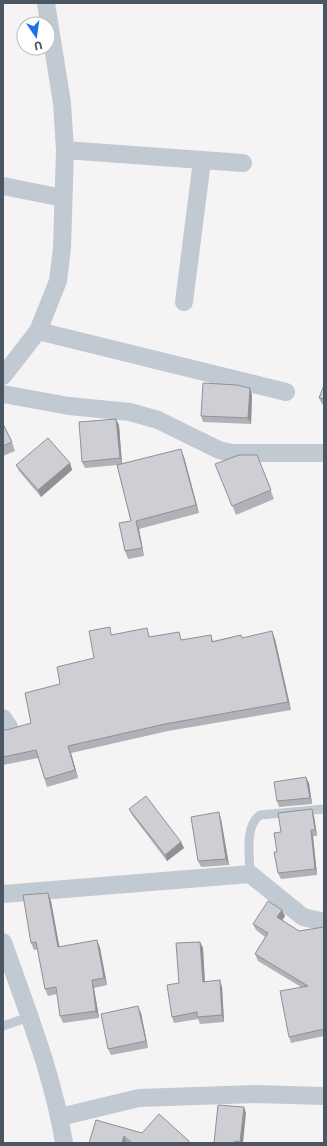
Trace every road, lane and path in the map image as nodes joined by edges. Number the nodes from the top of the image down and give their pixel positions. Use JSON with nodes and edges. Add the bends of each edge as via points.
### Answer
{"nodes":[{"id":1,"x":46,"y":3,"type":"edge"},
{"id":2,"x":65,"y":150,"type":"junction"},
{"id":3,"x":202,"y":161,"type":"junction"},
{"id":4,"x":243,"y":163,"type":"dead end"},
{"id":5,"x":3,"y":186,"type":"edge"},
{"id":6,"x":63,"y":198,"type":"junction"},
{"id":7,"x":184,"y":302,"type":"dead end"},
{"id":8,"x":38,"y":331,"type":"junction"},
{"id":9,"x":3,"y":376,"type":"edge"},
{"id":10,"x":286,"y":392,"type":"dead end"},
{"id":11,"x":3,"y":394,"type":"edge"},
{"id":12,"x":324,"y":453,"type":"edge"},
{"id":13,"x":324,"y":809,"type":"edge"},
{"id":14,"x":250,"y":874,"type":"junction"},
{"id":15,"x":3,"y":894,"type":"edge"},
{"id":16,"x":324,"y":922,"type":"edge"},
{"id":17,"x":3,"y":942,"type":"edge"},
{"id":18,"x":29,"y":1017,"type":"junction"},
{"id":19,"x":3,"y":1026,"type":"edge"},
{"id":20,"x":324,"y":1096,"type":"edge"},
{"id":21,"x":60,"y":1117,"type":"junction"},
{"id":22,"x":64,"y":1143,"type":"edge"}],
"edges":[{"from":1,"to":2,"type":"street","via":[[62,103]]},
{"from":2,"to":3,"type":"street"},
{"from":2,"to":6,"type":"street"},
{"from":3,"to":4,"type":"street"},
{"from":3,"to":7,"type":"street"},
{"from":5,"to":6,"type":"street"},
{"from":6,"to":8,"type":"street","via":[[62,248],[58,281]]},
{"from":8,"to":9,"type":"street"},
{"from":8,"to":10,"type":"street"},
{"from":11,"to":12,"type":"street","via":[[69,406],[130,412],[158,420],[218,450],[232,453]]},
{"from":13,"to":14,"type":"lane","via":[[260,815],[255,819],[250,828]]},
{"from":14,"to":15,"type":"street"},
{"from":14,"to":16,"type":"street","via":[[303,917]]},
{"from":17,"to":18,"type":"street"},
{"from":18,"to":19,"type":"lane"},
{"from":18,"to":21,"type":"street","via":[[50,1076]]},
{"from":20,"to":21,"type":"street","via":[[255,1094],[139,1098]]},
{"from":21,"to":22,"type":"street"}]}
